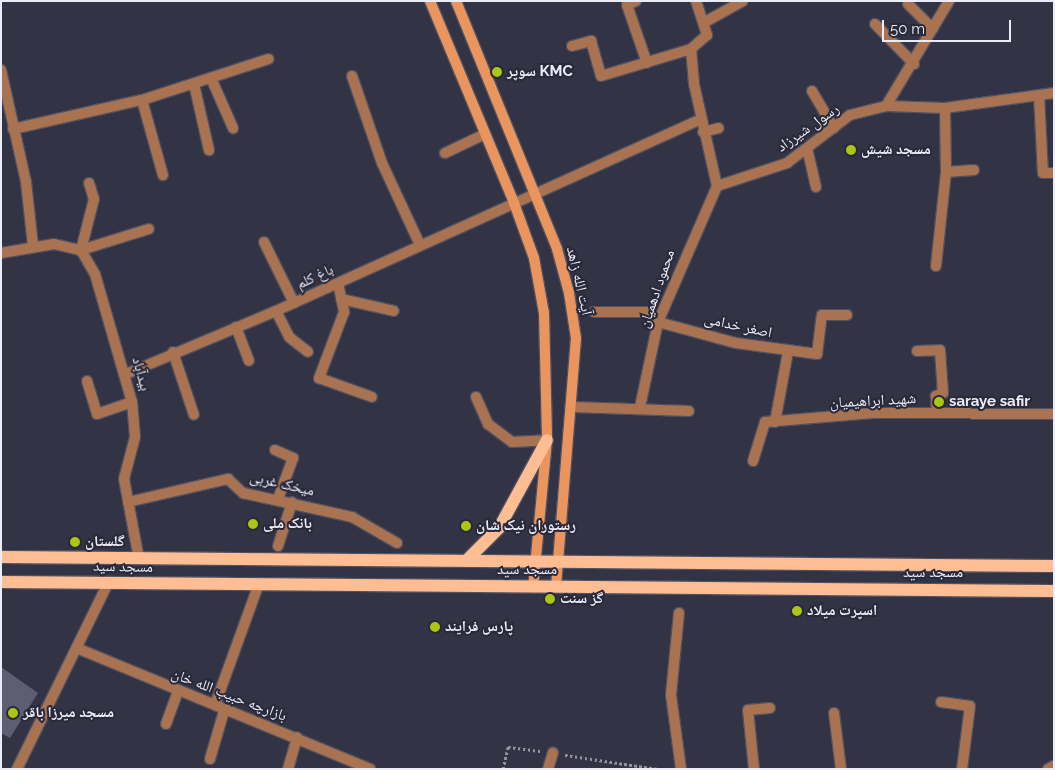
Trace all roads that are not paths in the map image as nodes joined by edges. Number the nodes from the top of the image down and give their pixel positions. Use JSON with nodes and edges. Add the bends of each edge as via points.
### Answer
{"nodes":[{"id":1,"x":430,"y":1,"type":"edge"},
{"id":2,"x":456,"y":1,"type":"edge"},
{"id":3,"x":636,"y":1,"type":"edge"},
{"id":4,"x":696,"y":1,"type":"edge"},
{"id":5,"x":742,"y":1,"type":"edge"},
{"id":6,"x":950,"y":1,"type":"edge"},
{"id":7,"x":908,"y":4,"type":"dead end"},
{"id":8,"x":705,"y":22,"type":"junction"},
{"id":9,"x":875,"y":24,"type":"dead end"},
{"id":10,"x":933,"y":29,"type":"junction"},
{"id":11,"x":572,"y":46,"type":"dead end"},
{"id":12,"x":692,"y":49,"type":"junction"},
{"id":13,"x":268,"y":59,"type":"dead end"},
{"id":14,"x":647,"y":64,"type":"junction"},
{"id":15,"x":914,"y":64,"type":"junction"},
{"id":16,"x":1,"y":70,"type":"edge"},
{"id":17,"x":352,"y":76,"type":"dead end"},
{"id":18,"x":211,"y":78,"type":"junction"},
{"id":19,"x":194,"y":84,"type":"junction"},
{"id":20,"x":812,"y":91,"type":"dead end"},
{"id":21,"x":1054,"y":93,"type":"edge"},
{"id":22,"x":1039,"y":95,"type":"junction"},
{"id":23,"x":142,"y":100,"type":"junction"},
{"id":24,"x":886,"y":106,"type":"junction"},
{"id":25,"x":945,"y":108,"type":"junction"},
{"id":26,"x":699,"y":120,"type":"junction"},
{"id":27,"x":233,"y":128,"type":"dead end"},
{"id":28,"x":719,"y":128,"type":"dead end"},
{"id":29,"x":834,"y":128,"type":"junction"},
{"id":30,"x":13,"y":129,"type":"junction"},
{"id":31,"x":703,"y":132,"type":"junction"},
{"id":32,"x":485,"y":134,"type":"junction"},
{"id":33,"x":807,"y":148,"type":"junction"},
{"id":34,"x":209,"y":150,"type":"dead end"},
{"id":35,"x":445,"y":153,"type":"dead end"},
{"id":36,"x":974,"y":170,"type":"dead end"},
{"id":37,"x":946,"y":172,"type":"junction"},
{"id":38,"x":1054,"y":173,"type":"edge"},
{"id":39,"x":163,"y":175,"type":"dead end"},
{"id":40,"x":89,"y":183,"type":"dead end"},
{"id":41,"x":717,"y":186,"type":"junction"},
{"id":42,"x":816,"y":187,"type":"dead end"},
{"id":43,"x":535,"y":193,"type":"junction"},
{"id":44,"x":514,"y":203,"type":"junction"},
{"id":45,"x":149,"y":229,"type":"dead end"},
{"id":46,"x":264,"y":242,"type":"dead end"},
{"id":47,"x":33,"y":245,"type":"junction"},
{"id":48,"x":420,"y":245,"type":"junction"},
{"id":49,"x":81,"y":250,"type":"junction"},
{"id":50,"x":1,"y":253,"type":"edge"},
{"id":51,"x":936,"y":266,"type":"dead end"},
{"id":52,"x":338,"y":283,"type":"junction"},
{"id":53,"x":341,"y":298,"type":"junction"},
{"id":54,"x":294,"y":303,"type":"junction"},
{"id":55,"x":276,"y":311,"type":"junction"},
{"id":56,"x":394,"y":312,"type":"dead end"},
{"id":57,"x":594,"y":312,"type":"dead end"},
{"id":58,"x":847,"y":315,"type":"dead end"},
{"id":59,"x":658,"y":322,"type":"junction"},
{"id":60,"x":236,"y":327,"type":"junction"},
{"id":61,"x":917,"y":351,"type":"dead end"},
{"id":62,"x":173,"y":352,"type":"junction"},
{"id":63,"x":308,"y":352,"type":"dead end"},
{"id":64,"x":788,"y":352,"type":"junction"},
{"id":65,"x":249,"y":361,"type":"dead end"},
{"id":66,"x":126,"y":374,"type":"junction"},
{"id":67,"x":87,"y":381,"type":"dead end"},
{"id":68,"x":372,"y":397,"type":"dead end"},
{"id":69,"x":476,"y":397,"type":"dead end"},
{"id":70,"x":132,"y":402,"type":"junction"},
{"id":71,"x":573,"y":407,"type":"junction"},
{"id":72,"x":640,"y":407,"type":"junction"},
{"id":73,"x":689,"y":411,"type":"dead end"},
{"id":74,"x":937,"y":413,"type":"junction"},
{"id":75,"x":1054,"y":414,"type":"edge"},
{"id":76,"x":194,"y":415,"type":"dead end"},
{"id":77,"x":775,"y":422,"type":"junction"},
{"id":78,"x":547,"y":440,"type":"junction"},
{"id":79,"x":275,"y":450,"type":"dead end"},
{"id":80,"x":753,"y":460,"type":"dead end"},
{"id":81,"x":278,"y":499,"type":"junction"},
{"id":82,"x":128,"y":502,"type":"junction"},
{"id":83,"x":292,"y":502,"type":"junction"},
{"id":84,"x":397,"y":543,"type":"dead end"},
{"id":85,"x":278,"y":546,"type":"dead end"},
{"id":86,"x":1,"y":558,"type":"edge"},
{"id":87,"x":139,"y":559,"type":"junction"},
{"id":88,"x":466,"y":561,"type":"junction"},
{"id":89,"x":534,"y":561,"type":"junction"},
{"id":90,"x":558,"y":562,"type":"junction"},
{"id":91,"x":1054,"y":566,"type":"edge"},
{"id":92,"x":1,"y":582,"type":"edge"},
{"id":93,"x":108,"y":583,"type":"junction"},
{"id":94,"x":258,"y":586,"type":"junction"},
{"id":95,"x":533,"y":586,"type":"junction"},
{"id":96,"x":556,"y":586,"type":"junction"},
{"id":97,"x":1054,"y":591,"type":"edge"},
{"id":98,"x":679,"y":613,"type":"dead end"},
{"id":99,"x":79,"y":649,"type":"junction"},
{"id":100,"x":177,"y":693,"type":"junction"},
{"id":101,"x":941,"y":702,"type":"dead end"},
{"id":102,"x":215,"y":705,"type":"junction"},
{"id":103,"x":770,"y":708,"type":"dead end"},
{"id":104,"x":224,"y":711,"type":"junction"},
{"id":105,"x":834,"y":713,"type":"dead end"},
{"id":106,"x":166,"y":724,"type":"dead end"},
{"id":107,"x":297,"y":737,"type":"junction"},
{"id":108,"x":553,"y":753,"type":"road end"},
{"id":109,"x":210,"y":759,"type":"dead end"},
{"id":110,"x":346,"y":764,"type":"edge"},
{"id":111,"x":1054,"y":766,"type":"edge"},
{"id":112,"x":17,"y":769,"type":"edge"},
{"id":113,"x":288,"y":769,"type":"edge"},
{"id":114,"x":370,"y":769,"type":"edge"},
{"id":115,"x":548,"y":769,"type":"edge"},
{"id":116,"x":681,"y":769,"type":"edge"},
{"id":117,"x":754,"y":769,"type":"edge"},
{"id":118,"x":841,"y":769,"type":"edge"},
{"id":119,"x":962,"y":769,"type":"edge"},
{"id":120,"x":1048,"y":769,"type":"edge"}],
"edges":[{"from":1,"to":32,"type":"main road"},
{"from":2,"to":43,"type":"main road","name":"آیت الله زاهد"},
{"from":3,"to":14,"type":"street","via":[[626,5]]},
{"from":4,"to":8,"type":"street"},
{"from":5,"to":8,"type":"street"},
{"from":6,"to":10,"type":"street"},
{"from":7,"to":10,"type":"street"},
{"from":8,"to":12,"type":"street","via":[[707,35]]},
{"from":9,"to":15,"type":"street"},
{"from":10,"to":15,"type":"street"},
{"from":11,"to":14,"type":"street","via":[[591,41],[601,76]]},
{"from":12,"to":14,"type":"street"},
{"from":12,"to":26,"type":"street"},
{"from":13,"to":18,"type":"street"},
{"from":15,"to":24,"type":"street"},
{"from":16,"to":30,"type":"street"},
{"from":17,"to":48,"type":"street","via":[[382,163]]},
{"from":18,"to":19,"type":"street"},
{"from":18,"to":27,"type":"street"},
{"from":19,"to":23,"type":"street"},
{"from":19,"to":34,"type":"street"},
{"from":20,"to":29,"type":"street"},
{"from":21,"to":22,"type":"street","name":"رسول شیرزاد"},
{"from":22,"to":25,"type":"street","name":"رسول شیرزاد"},
{"from":22,"to":38,"type":"street","via":[[1043,173]]},
{"from":23,"to":30,"type":"street"},
{"from":23,"to":39,"type":"street"},
{"from":24,"to":25,"type":"street","name":"رسول شیرزاد"},
{"from":24,"to":29,"type":"street","name":"رسول شیرزاد","via":[[850,115]]},
{"from":25,"to":37,"type":"street"},
{"from":26,"to":31,"type":"street"},
{"from":26,"to":43,"type":"street"},
{"from":28,"to":31,"type":"street"},
{"from":29,"to":33,"type":"street","name":"رسول شیرزاد"},
{"from":30,"to":47,"type":"street","via":[[26,182]]},
{"from":31,"to":41,"type":"street"},
{"from":32,"to":35,"type":"street"},
{"from":32,"to":44,"type":"main road"},
{"from":33,"to":41,"type":"street","name":"رسول شیرزاد","via":[[787,163]]},
{"from":33,"to":42,"type":"street"},
{"from":36,"to":37,"type":"street"},
{"from":37,"to":51,"type":"street"},
{"from":40,"to":49,"type":"street","via":[[94,199]]},
{"from":41,"to":59,"type":"street","name":"محمود ادهمیان"},
{"from":43,"to":44,"type":"street","name":"باغ کلم"},
{"from":43,"to":71,"type":"main road","name":"آیت الله زاهد","via":[[569,293],[576,338]]},
{"from":44,"to":48,"type":"street","name":"باغ کلم"},
{"from":44,"to":78,"type":"main road","via":[[534,258],[544,313]]},
{"from":45,"to":49,"type":"street"},
{"from":46,"to":54,"type":"street"},
{"from":47,"to":49,"type":"street"},
{"from":47,"to":50,"type":"street"},
{"from":48,"to":52,"type":"street","name":"باغ کلم"},
{"from":49,"to":66,"type":"street","name":"بیدآباد","via":[[95,274]]},
{"from":52,"to":53,"type":"street"},
{"from":52,"to":54,"type":"street","name":"باغ کلم"},
{"from":53,"to":56,"type":"street"},
{"from":53,"to":68,"type":"street","via":[[344,312],[319,378]]},
{"from":54,"to":55,"type":"street","name":"باغ کلم"},
{"from":55,"to":60,"type":"street","name":"باغ کلم"},
{"from":55,"to":63,"type":"street","via":[[288,337]]},
{"from":57,"to":59,"type":"street","name":"اصغر خدامی","via":[[647,312]]},
{"from":58,"to":64,"type":"street","name":"اصغر خدامی","via":[[822,315],[817,354]]},
{"from":59,"to":64,"type":"street","name":"اصغر خدامی"},
{"from":59,"to":72,"type":"street","name":"محمود ادهمیان"},
{"from":60,"to":62,"type":"street","name":"باغ کلم"},
{"from":60,"to":65,"type":"street"},
{"from":61,"to":74,"type":"street","via":[[940,350],[943,393],[936,396]]},
{"from":62,"to":66,"type":"street","name":"باغ کلم"},
{"from":62,"to":76,"type":"street"},
{"from":64,"to":77,"type":"street"},
{"from":66,"to":70,"type":"street","name":"بیدآباد"},
{"from":67,"to":70,"type":"street","via":[[97,414]]},
{"from":69,"to":78,"type":"street","via":[[488,424],[512,442]]},
{"from":70,"to":82,"type":"street","name":"بیدآباد","via":[[135,437],[124,479]]},
{"from":71,"to":72,"type":"street"},
{"from":71,"to":90,"type":"main road","name":"آیت الله زاهد"},
{"from":72,"to":73,"type":"street"},
{"from":74,"to":75,"type":"street","name":"شهید ابراهیمیان"},
{"from":74,"to":77,"type":"street","name":"شهید ابراهیمیان","via":[[873,413]]},
{"from":77,"to":80,"type":"street","via":[[765,422]]},
{"from":78,"to":88,"type":"main road","via":[[499,528]]},
{"from":78,"to":89,"type":"main road"},
{"from":79,"to":81,"type":"street","via":[[293,458]]},
{"from":81,"to":82,"type":"street","name":"میخک غربی","via":[[243,493],[228,479]]},
{"from":81,"to":83,"type":"street","name":"میخک غربی"},
{"from":82,"to":87,"type":"street","name":"بیدآباد"},
{"from":83,"to":84,"type":"street","name":"میخک غربی","via":[[352,517]]},
{"from":83,"to":85,"type":"street"},
{"from":86,"to":87,"type":"main road","name":"مسجد سید"},
{"from":87,"to":88,"type":"main road","name":"مسجد سید"},
{"from":88,"to":89,"type":"main road","name":"مسجد سید"},
{"from":89,"to":90,"type":"main road","name":"مسجد سید"},
{"from":89,"to":95,"type":"main road"},
{"from":90,"to":91,"type":"main road","name":"مسجد سید"},
{"from":90,"to":96,"type":"main road","name":"آیت الله زاهد"},
{"from":92,"to":93,"type":"main road","name":"مسجد سید"},
{"from":93,"to":94,"type":"main road","name":"مسجد سید"},
{"from":93,"to":99,"type":"street"},
{"from":94,"to":95,"type":"main road","name":"مسجد سید"},
{"from":94,"to":102,"type":"street"},
{"from":95,"to":96,"type":"main road","name":"مسجد سید"},
{"from":96,"to":97,"type":"main road","name":"مسجد سید"},
{"from":98,"to":116,"type":"street","via":[[671,695]]},
{"from":99,"to":100,"type":"street","name":"بازارچه حبیب الله خان"},
{"from":99,"to":112,"type":"street"},
{"from":100,"to":102,"type":"street","name":"بازارچه حبیب الله خان"},
{"from":100,"to":106,"type":"street"},
{"from":101,"to":119,"type":"street","via":[[970,706]]},
{"from":102,"to":104,"type":"street","name":"بازارچه حبیب الله خان"},
{"from":103,"to":117,"type":"street","via":[[748,710]]},
{"from":104,"to":107,"type":"street","name":"بازارچه حبیب الله خان"},
{"from":104,"to":109,"type":"street"},
{"from":105,"to":118,"type":"street"},
{"from":107,"to":110,"type":"street","name":"بازارچه حبیب الله خان"},
{"from":107,"to":113,"type":"street"},
{"from":108,"to":115,"type":"street"},
{"from":110,"to":114,"type":"street","name":"بازارچه حبیب الله خان"},
{"from":111,"to":120,"type":"street"}]}
